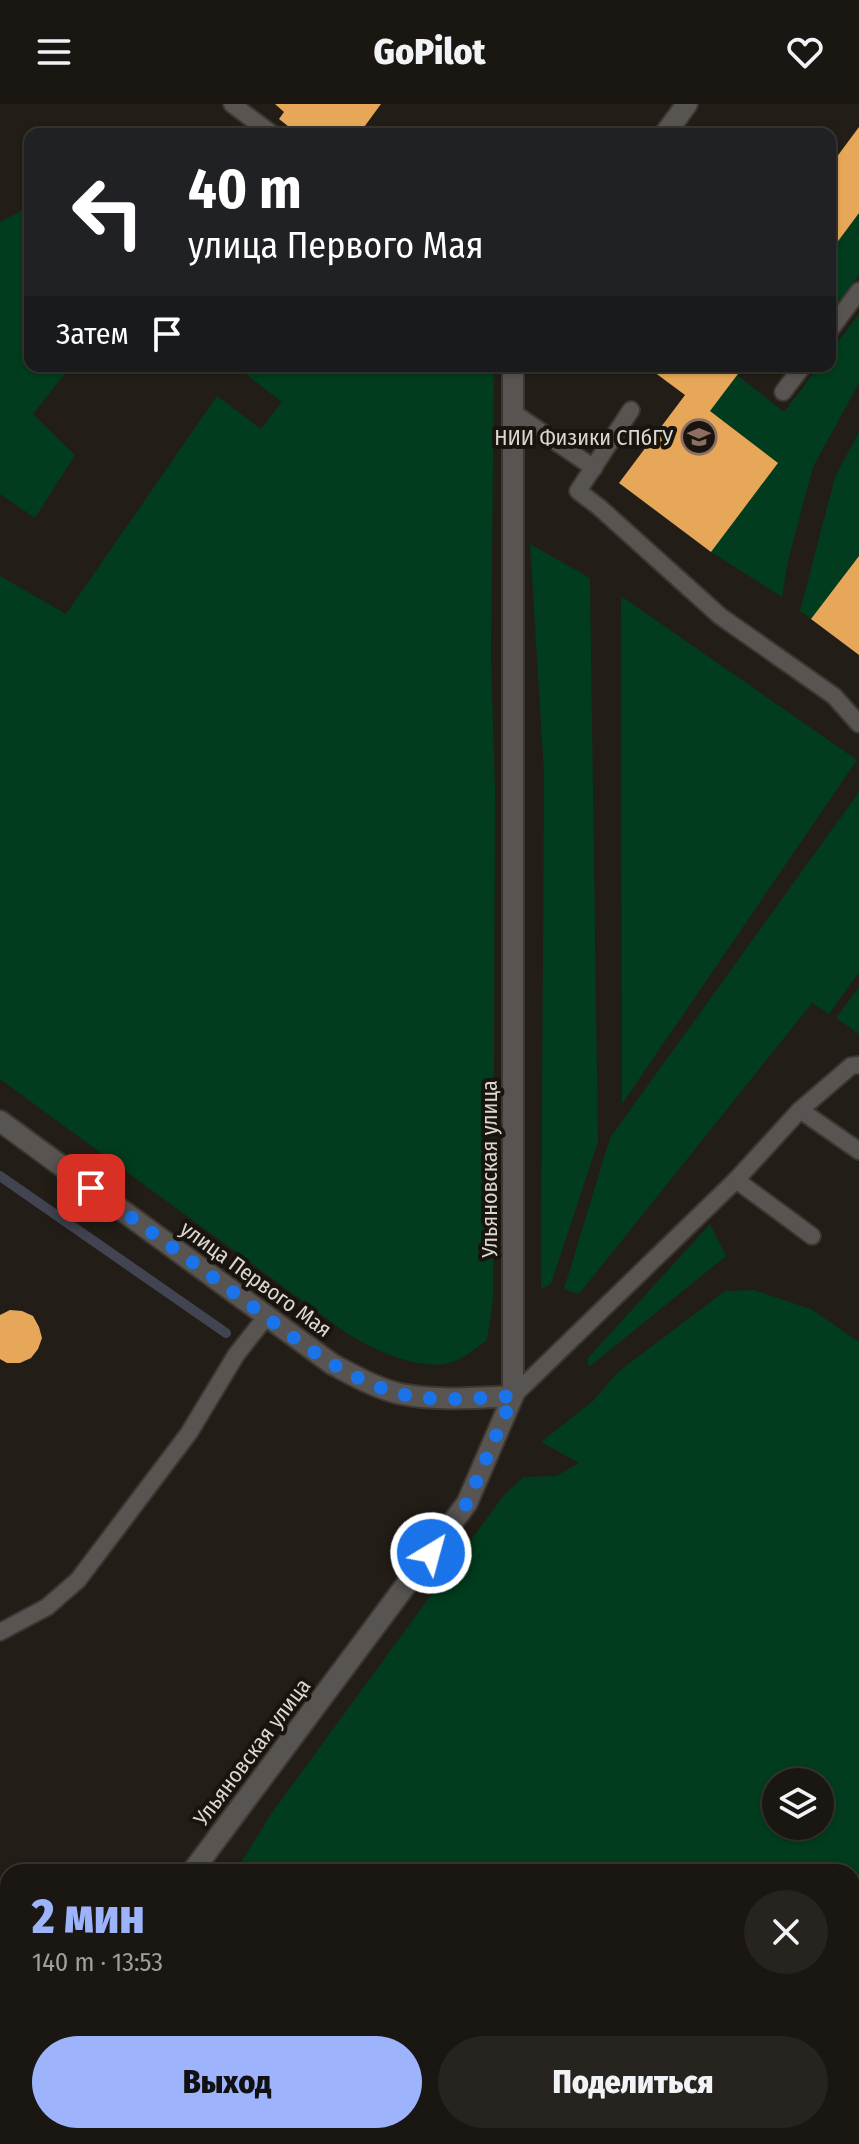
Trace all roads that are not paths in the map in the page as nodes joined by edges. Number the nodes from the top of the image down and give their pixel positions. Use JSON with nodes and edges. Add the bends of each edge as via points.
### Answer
{"nodes":[{"id":1,"x":232,"y":104,"type":"edge"},
{"id":2,"x":687,"y":104,"type":"edge"},
{"id":3,"x":264,"y":128,"type":"edge"},
{"id":4,"x":669,"y":128,"type":"edge"},
{"id":5,"x":859,"y":291,"type":"edge"},
{"id":6,"x":836,"y":322,"type":"edge"},
{"id":7,"x":513,"y":372,"type":"edge"},
{"id":8,"x":798,"y":372,"type":"edge"},
{"id":9,"x":783,"y":392,"type":"dead end"},
{"id":10,"x":631,"y":410,"type":"dead end"},
{"id":11,"x":511,"y":411,"type":"junction"},
{"id":12,"x":594,"y":468,"type":"junction"},
{"id":13,"x":859,"y":724,"type":"edge"},
{"id":14,"x":856,"y":1068,"type":"edge"},
{"id":15,"x":800,"y":1110,"type":"junction"},
{"id":16,"x":0,"y":1121,"type":"edge"},
{"id":17,"x":859,"y":1151,"type":"edge"},
{"id":18,"x":736,"y":1180,"type":"junction"},
{"id":19,"x":812,"y":1236,"type":"dead end"},
{"id":20,"x":266,"y":1317,"type":"junction"},
{"id":21,"x":513,"y":1396,"type":"junction"},
{"id":22,"x":0,"y":1632,"type":"edge"},
{"id":23,"x":198,"y":1864,"type":"edge"}],
"edges":[{"from":1,"to":3,"type":"lane"},
{"from":2,"to":4,"type":"street"},
{"from":5,"to":6,"type":"lane"},
{"from":7,"to":11,"type":"street","name":"Ульяновская улица"},
{"from":8,"to":9,"type":"lane"},
{"from":10,"to":12,"type":"lane"},
{"from":11,"to":12,"type":"lane"},
{"from":11,"to":21,"type":"street","name":"Ульяновская улица"},
{"from":12,"to":13,"type":"lane","via":[[578,491],[720,616],[834,696]]},
{"from":14,"to":15,"type":"lane"},
{"from":15,"to":17,"type":"lane"},
{"from":15,"to":18,"type":"lane"},
{"from":16,"to":20,"type":"street","name":"улица Первого Мая"},
{"from":18,"to":19,"type":"lane"},
{"from":18,"to":21,"type":"lane"},
{"from":20,"to":21,"type":"street","name":"улица Первого Мая","via":[[332,1364],[399,1394],[455,1399]]},
{"from":20,"to":22,"type":"lane","via":[[189,1433],[78,1580],[47,1607]]},
{"from":21,"to":23,"type":"street","name":"Ульяновская улица","via":[[467,1503]]}]}
